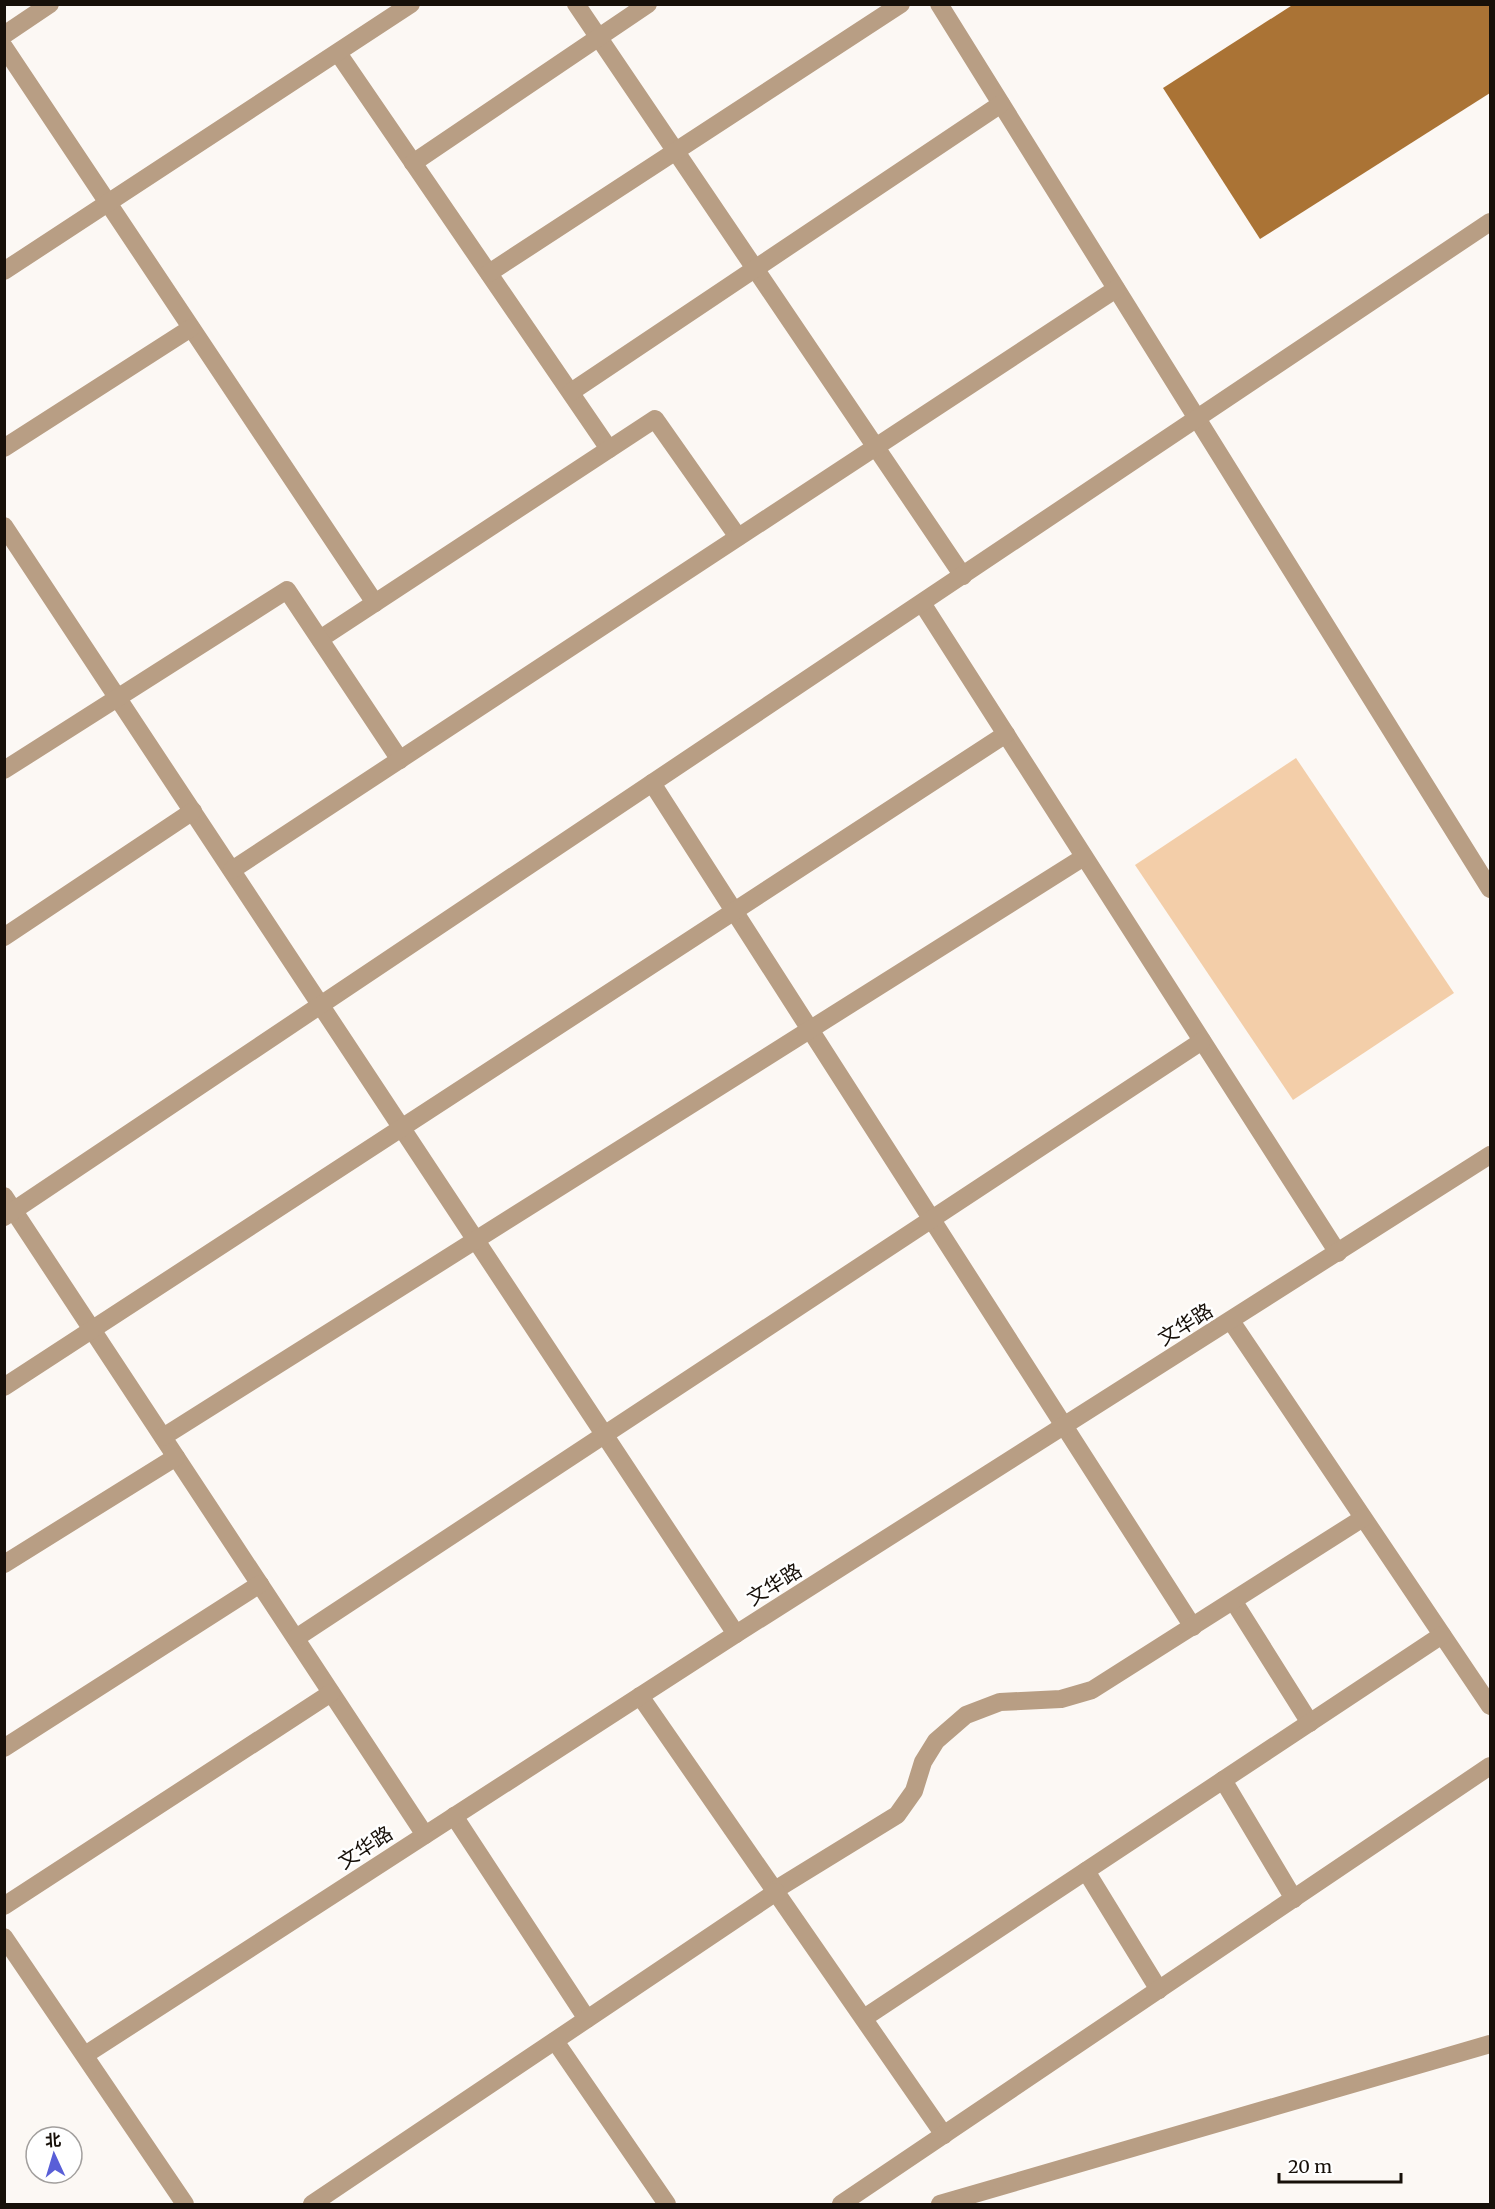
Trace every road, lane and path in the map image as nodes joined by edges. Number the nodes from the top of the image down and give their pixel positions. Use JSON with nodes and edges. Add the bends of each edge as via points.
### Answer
{"nodes":[{"id":1,"x":50,"y":4,"type":"edge"},
{"id":2,"x":411,"y":4,"type":"edge"},
{"id":3,"x":576,"y":4,"type":"edge"},
{"id":4,"x":648,"y":4,"type":"edge"},
{"id":5,"x":901,"y":4,"type":"edge"},
{"id":6,"x":939,"y":4,"type":"edge"},
{"id":7,"x":4,"y":35,"type":"edge"},
{"id":8,"x":599,"y":38,"type":"junction"},
{"id":9,"x":4,"y":47,"type":"edge"},
{"id":10,"x":338,"y":52,"type":"junction"},
{"id":11,"x":1001,"y":105,"type":"junction"},
{"id":12,"x":676,"y":152,"type":"junction"},
{"id":13,"x":413,"y":163,"type":"junction"},
{"id":14,"x":108,"y":203,"type":"junction"},
{"id":15,"x":1491,"y":222,"type":"edge"},
{"id":16,"x":755,"y":269,"type":"junction"},
{"id":17,"x":4,"y":271,"type":"edge"},
{"id":18,"x":489,"y":273,"type":"junction"},
{"id":19,"x":1116,"y":289,"type":"junction"},
{"id":20,"x":192,"y":328,"type":"junction"},
{"id":21,"x":571,"y":392,"type":"junction"},
{"id":22,"x":1197,"y":419,"type":"junction"},
{"id":23,"x":875,"y":447,"type":"junction"},
{"id":24,"x":4,"y":448,"type":"edge"},
{"id":25,"x":609,"y":449,"type":"junction"},
{"id":26,"x":4,"y":526,"type":"edge"},
{"id":27,"x":738,"y":537,"type":"junction"},
{"id":28,"x":963,"y":576,"type":"junction"},
{"id":29,"x":375,"y":603,"type":"junction"},
{"id":30,"x":922,"y":603,"type":"junction"},
{"id":31,"x":320,"y":639,"type":"junction"},
{"id":32,"x":118,"y":697,"type":"junction"},
{"id":33,"x":1006,"y":734,"type":"junction"},
{"id":34,"x":400,"y":760,"type":"junction"},
{"id":35,"x":4,"y":770,"type":"edge"},
{"id":36,"x":652,"y":783,"type":"junction"},
{"id":37,"x":193,"y":811,"type":"junction"},
{"id":38,"x":1084,"y":857,"type":"junction"},
{"id":39,"x":232,"y":870,"type":"junction"},
{"id":40,"x":1491,"y":889,"type":"edge"},
{"id":41,"x":734,"y":911,"type":"junction"},
{"id":42,"x":4,"y":937,"type":"edge"},
{"id":43,"x":321,"y":1005,"type":"junction"},
{"id":44,"x":810,"y":1030,"type":"junction"},
{"id":45,"x":1202,"y":1041,"type":"junction"},
{"id":46,"x":403,"y":1128,"type":"junction"},
{"id":47,"x":1491,"y":1155,"type":"edge"},
{"id":48,"x":8,"y":1208,"type":"edge"},
{"id":49,"x":931,"y":1219,"type":"junction"},
{"id":50,"x":477,"y":1240,"type":"junction"},
{"id":51,"x":1338,"y":1253,"type":"junction"},
{"id":52,"x":1231,"y":1321,"type":"junction"},
{"id":53,"x":93,"y":1330,"type":"junction"},
{"id":54,"x":4,"y":1387,"type":"edge"},
{"id":55,"x":1064,"y":1426,"type":"junction"},
{"id":56,"x":604,"y":1434,"type":"junction"},
{"id":57,"x":163,"y":1437,"type":"junction"},
{"id":58,"x":176,"y":1457,"type":"junction"},
{"id":59,"x":1363,"y":1518,"type":"junction"},
{"id":60,"x":4,"y":1564,"type":"edge"},
{"id":61,"x":260,"y":1584,"type":"junction"},
{"id":62,"x":1234,"y":1602,"type":"junction"},
{"id":63,"x":1193,"y":1627,"type":"junction"},
{"id":64,"x":736,"y":1634,"type":"junction"},
{"id":65,"x":1442,"y":1635,"type":"junction"},
{"id":66,"x":296,"y":1638,"type":"junction"},
{"id":67,"x":331,"y":1693,"type":"junction"},
{"id":68,"x":640,"y":1696,"type":"junction"},
{"id":69,"x":1491,"y":1706,"type":"edge"},
{"id":70,"x":1310,"y":1723,"type":"junction"},
{"id":71,"x":4,"y":1748,"type":"edge"},
{"id":72,"x":1491,"y":1766,"type":"edge"},
{"id":73,"x":1223,"y":1780,"type":"junction"},
{"id":74,"x":454,"y":1816,"type":"junction"},
{"id":75,"x":425,"y":1835,"type":"junction"},
{"id":76,"x":1086,"y":1871,"type":"junction"},
{"id":77,"x":775,"y":1891,"type":"junction"},
{"id":78,"x":1294,"y":1899,"type":"junction"},
{"id":79,"x":4,"y":1906,"type":"edge"},
{"id":80,"x":4,"y":1936,"type":"edge"},
{"id":81,"x":1159,"y":1990,"type":"junction"},
{"id":82,"x":864,"y":2018,"type":"junction"},
{"id":83,"x":587,"y":2019,"type":"junction"},
{"id":84,"x":555,"y":2041,"type":"junction"},
{"id":85,"x":1491,"y":2044,"type":"edge"},
{"id":86,"x":85,"y":2055,"type":"junction"},
{"id":87,"x":944,"y":2135,"type":"junction"},
{"id":88,"x":185,"y":2205,"type":"edge"},
{"id":89,"x":312,"y":2205,"type":"edge"},
{"id":90,"x":667,"y":2205,"type":"edge"},
{"id":91,"x":841,"y":2205,"type":"edge"},
{"id":92,"x":940,"y":2205,"type":"edge"}],
"edges":[{"from":1,"to":7,"type":"street"},
{"from":2,"to":10,"type":"street"},
{"from":3,"to":8,"type":"street"},
{"from":4,"to":8,"type":"street"},
{"from":5,"to":12,"type":"street"},
{"from":6,"to":11,"type":"street"},
{"from":8,"to":12,"type":"street"},
{"from":8,"to":13,"type":"street"},
{"from":9,"to":14,"type":"street"},
{"from":10,"to":13,"type":"street"},
{"from":10,"to":14,"type":"street"},
{"from":11,"to":16,"type":"street"},
{"from":11,"to":19,"type":"street"},
{"from":12,"to":16,"type":"street"},
{"from":12,"to":18,"type":"street"},
{"from":13,"to":18,"type":"street"},
{"from":14,"to":17,"type":"street"},
{"from":14,"to":20,"type":"street"},
{"from":15,"to":22,"type":"street"},
{"from":16,"to":21,"type":"street"},
{"from":16,"to":23,"type":"street"},
{"from":18,"to":21,"type":"street"},
{"from":19,"to":22,"type":"street"},
{"from":19,"to":23,"type":"street"},
{"from":20,"to":24,"type":"street"},
{"from":20,"to":29,"type":"street"},
{"from":21,"to":25,"type":"street"},
{"from":22,"to":28,"type":"street"},
{"from":22,"to":40,"type":"street"},
{"from":23,"to":27,"type":"street"},
{"from":23,"to":28,"type":"street"},
{"from":25,"to":27,"type":"street","via":[[655,419]]},
{"from":25,"to":29,"type":"street"},
{"from":26,"to":32,"type":"street"},
{"from":27,"to":34,"type":"street"},
{"from":28,"to":30,"type":"street"},
{"from":29,"to":31,"type":"street"},
{"from":30,"to":33,"type":"street"},
{"from":30,"to":36,"type":"street"},
{"from":31,"to":32,"type":"street","via":[[287,590]]},
{"from":31,"to":34,"type":"street"},
{"from":32,"to":35,"type":"street"},
{"from":32,"to":37,"type":"street"},
{"from":33,"to":38,"type":"street"},
{"from":33,"to":41,"type":"street"},
{"from":34,"to":39,"type":"street"},
{"from":36,"to":41,"type":"street"},
{"from":36,"to":43,"type":"street"},
{"from":37,"to":39,"type":"street"},
{"from":37,"to":42,"type":"street"},
{"from":38,"to":44,"type":"street"},
{"from":38,"to":45,"type":"street"},
{"from":39,"to":43,"type":"street"},
{"from":41,"to":44,"type":"street"},
{"from":41,"to":46,"type":"street"},
{"from":43,"to":46,"type":"street"},
{"from":43,"to":48,"type":"street"},
{"from":44,"to":49,"type":"street"},
{"from":44,"to":50,"type":"street"},
{"from":45,"to":49,"type":"street"},
{"from":45,"to":51,"type":"street"},
{"from":46,"to":50,"type":"street"},
{"from":46,"to":53,"type":"street"},
{"from":47,"to":51,"type":"street","name":"文华路"},
{"from":48,"to":53,"type":"street"},
{"from":49,"to":55,"type":"street"},
{"from":49,"to":56,"type":"street"},
{"from":50,"to":56,"type":"street"},
{"from":50,"to":57,"type":"street"},
{"from":51,"to":52,"type":"street","name":"文华路"},
{"from":52,"to":55,"type":"street","name":"文华路"},
{"from":52,"to":59,"type":"street"},
{"from":53,"to":54,"type":"street"},
{"from":53,"to":57,"type":"street"},
{"from":55,"to":63,"type":"street"},
{"from":55,"to":64,"type":"street","name":"文华路"},
{"from":56,"to":64,"type":"street"},
{"from":56,"to":66,"type":"street"},
{"from":57,"to":58,"type":"street"},
{"from":58,"to":60,"type":"street"},
{"from":58,"to":61,"type":"street"},
{"from":59,"to":62,"type":"street"},
{"from":59,"to":65,"type":"street"},
{"from":61,"to":66,"type":"street"},
{"from":61,"to":71,"type":"street"},
{"from":62,"to":63,"type":"street"},
{"from":62,"to":70,"type":"street"},
{"from":63,"to":77,"type":"street","via":[[1092,1690],[1061,1699],[1000,1702],[966,1715],[936,1741],[923,1762],[914,1791],[897,1815]]},
{"from":64,"to":68,"type":"street","name":"文华路"},
{"from":65,"to":69,"type":"street"},
{"from":65,"to":70,"type":"street"},
{"from":66,"to":67,"type":"street"},
{"from":67,"to":75,"type":"street"},
{"from":67,"to":79,"type":"street"},
{"from":68,"to":74,"type":"street","name":"文华路"},
{"from":68,"to":77,"type":"street"},
{"from":70,"to":73,"type":"street"},
{"from":72,"to":78,"type":"street"},
{"from":73,"to":76,"type":"street"},
{"from":73,"to":78,"type":"street"},
{"from":74,"to":75,"type":"street","name":"文华路"},
{"from":74,"to":83,"type":"street"},
{"from":75,"to":86,"type":"street","name":"文华路"},
{"from":76,"to":81,"type":"street"},
{"from":76,"to":82,"type":"street"},
{"from":77,"to":82,"type":"street"},
{"from":77,"to":83,"type":"street"},
{"from":78,"to":81,"type":"street"},
{"from":80,"to":86,"type":"street"},
{"from":81,"to":87,"type":"street"},
{"from":82,"to":87,"type":"street"},
{"from":83,"to":84,"type":"street"},
{"from":84,"to":89,"type":"street"},
{"from":84,"to":90,"type":"street"},
{"from":85,"to":92,"type":"street"},
{"from":86,"to":88,"type":"street"},
{"from":87,"to":91,"type":"street"}]}
